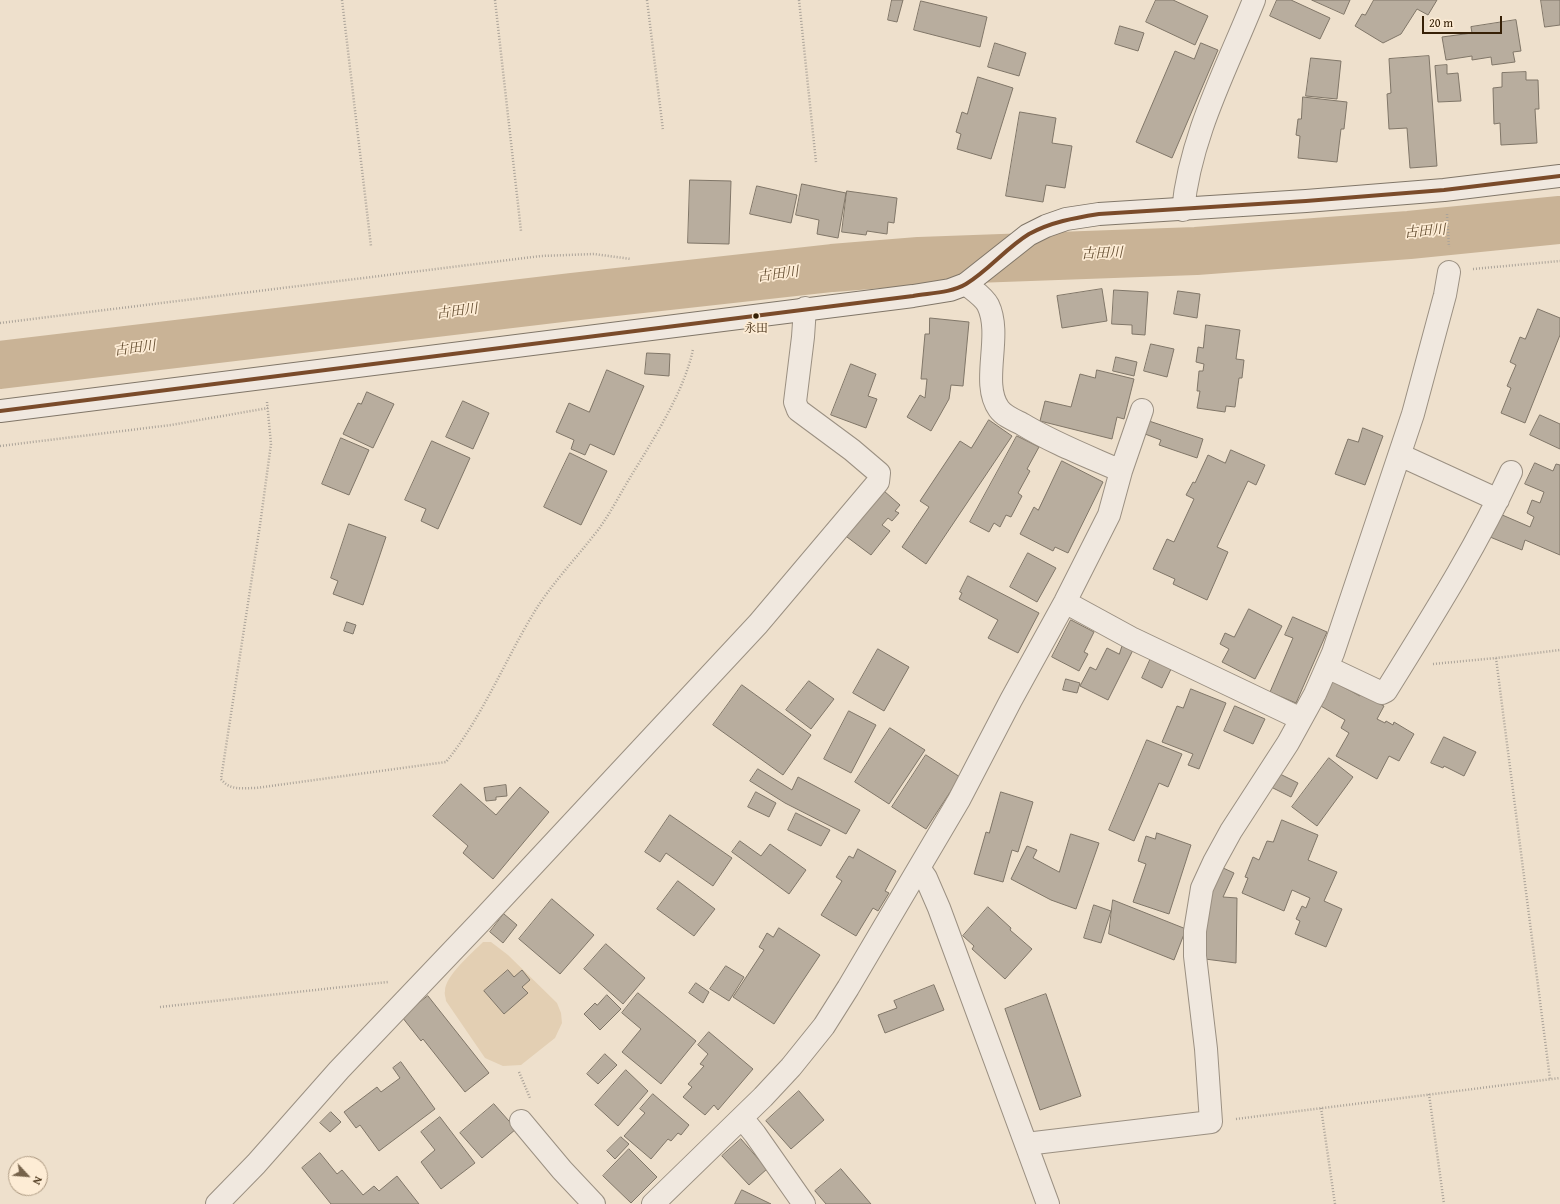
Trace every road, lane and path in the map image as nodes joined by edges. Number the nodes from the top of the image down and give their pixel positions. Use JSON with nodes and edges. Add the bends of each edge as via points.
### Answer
{"nodes":[{"id":1,"x":342,"y":0,"type":"edge"},
{"id":2,"x":495,"y":0,"type":"edge"},
{"id":3,"x":647,"y":0,"type":"edge"},
{"id":4,"x":799,"y":0,"type":"edge"},
{"id":5,"x":1254,"y":0,"type":"edge"},
{"id":6,"x":663,"y":130,"type":"dead end"},
{"id":7,"x":816,"y":162,"type":"dead end"},
{"id":8,"x":1560,"y":176,"type":"edge"},
{"id":9,"x":1183,"y":210,"type":"junction"},
{"id":10,"x":1446,"y":211,"type":"dead end"},
{"id":11,"x":522,"y":231,"type":"dead end"},
{"id":12,"x":371,"y":246,"type":"dead end"},
{"id":13,"x":1449,"y":248,"type":"dead end"},
{"id":14,"x":631,"y":259,"type":"dead end"},
{"id":15,"x":1560,"y":261,"type":"edge"},
{"id":16,"x":1449,"y":272,"type":"joint"},
{"id":17,"x":968,"y":282,"type":"junction"},
{"id":18,"x":805,"y":308,"type":"junction"},
{"id":19,"x":0,"y":323,"type":"edge"},
{"id":20,"x":696,"y":323,"type":"junction"},
{"id":21,"x":264,"y":377,"type":"junction"},
{"id":22,"x":268,"y":408,"type":"junction"},
{"id":23,"x":1142,"y":410,"type":"dead end"},
{"id":24,"x":0,"y":411,"type":"edge"},
{"id":25,"x":0,"y":446,"type":"edge"},
{"id":26,"x":1400,"y":455,"type":"junction"},
{"id":27,"x":1121,"y":471,"type":"junction"},
{"id":28,"x":1511,"y":472,"type":"dead end"},
{"id":29,"x":1498,"y":500,"type":"junction"},
{"id":30,"x":1066,"y":602,"type":"junction"},
{"id":31,"x":1560,"y":650,"type":"edge"},
{"id":32,"x":1496,"y":658,"type":"junction"},
{"id":33,"x":1404,"y":662,"type":"junction"},
{"id":34,"x":1327,"y":667,"type":"junction"},
{"id":35,"x":1301,"y":719,"type":"junction"},
{"id":36,"x":919,"y":868,"type":"junction"},
{"id":37,"x":417,"y":989,"type":"junction"},
{"id":38,"x":160,"y":1007,"type":"dead end"},
{"id":39,"x":1560,"y":1078,"type":"edge"},
{"id":40,"x":1550,"y":1079,"type":"junction"},
{"id":41,"x":1429,"y":1094,"type":"junction"},
{"id":42,"x":1321,"y":1108,"type":"junction"},
{"id":43,"x":742,"y":1118,"type":"junction"},
{"id":44,"x":520,"y":1121,"type":"dead end"},
{"id":45,"x":1211,"y":1122,"type":"junction"},
{"id":46,"x":1026,"y":1144,"type":"junction"},
{"id":47,"x":217,"y":1204,"type":"edge"},
{"id":48,"x":594,"y":1204,"type":"edge"},
{"id":49,"x":654,"y":1204,"type":"edge"},
{"id":50,"x":804,"y":1204,"type":"edge"},
{"id":51,"x":1048,"y":1204,"type":"edge"},
{"id":52,"x":1335,"y":1204,"type":"edge"},
{"id":53,"x":1444,"y":1204,"type":"edge"}],
"edges":[{"from":1,"to":12,"type":"path"},
{"from":2,"to":11,"type":"path"},
{"from":3,"to":6,"type":"path"},
{"from":4,"to":7,"type":"path"},
{"from":5,"to":9,"type":"street","via":[[1200,134],[1185,185]]},
{"from":8,"to":9,"type":"street","via":[[1444,190]]},
{"from":9,"to":17,"type":"street","via":[[1099,214],[1066,219],[1028,235]]},
{"from":10,"to":13,"type":"path"},
{"from":14,"to":19,"type":"path","via":[[594,254],[541,256]]},
{"from":15,"to":16,"type":"path"},
{"from":16,"to":26,"type":"street","via":[[1446,295]]},
{"from":17,"to":18,"type":"street","via":[[950,290],[913,296]]},
{"from":17,"to":27,"type":"street","via":[[987,304],[993,320],[993,399],[1000,410],[1039,434]]},
{"from":18,"to":20,"type":"street"},
{"from":18,"to":37,"type":"street","via":[[795,402],[798,410],[879,472],[878,482],[758,624]]},
{"from":20,"to":21,"type":"street"},
{"from":20,"to":22,"type":"path","via":[[686,375],[661,424],[599,529],[537,608],[478,715],[446,762],[256,788],[232,788],[221,780],[270,452]]},
{"from":21,"to":22,"type":"path"},
{"from":21,"to":24,"type":"street"},
{"from":22,"to":25,"type":"path","via":[[170,425]]},
{"from":23,"to":27,"type":"street"},
{"from":26,"to":29,"type":"street"},
{"from":26,"to":34,"type":"street"},
{"from":27,"to":30,"type":"street","via":[[1109,515]]},
{"from":28,"to":29,"type":"street"},
{"from":29,"to":33,"type":"street"},
{"from":30,"to":35,"type":"street","via":[[1138,641]]},
{"from":30,"to":36,"type":"street","via":[[959,800]]},
{"from":31,"to":32,"type":"path"},
{"from":32,"to":33,"type":"path","via":[[1412,665]]},
{"from":32,"to":40,"type":"path"},
{"from":33,"to":34,"type":"street","via":[[1386,691],[1382,693]]},
{"from":34,"to":35,"type":"street"},
{"from":35,"to":45,"type":"street","via":[[1231,831],[1202,888],[1195,931],[1195,956]]},
{"from":36,"to":43,"type":"street","via":[[824,1026],[792,1067]]},
{"from":36,"to":46,"type":"street","via":[[926,878],[938,908]]},
{"from":37,"to":38,"type":"path","via":[[396,981]]},
{"from":37,"to":47,"type":"street"},
{"from":39,"to":40,"type":"path"},
{"from":40,"to":41,"type":"path"},
{"from":41,"to":42,"type":"path"},
{"from":41,"to":53,"type":"path"},
{"from":42,"to":45,"type":"path"},
{"from":42,"to":52,"type":"path"},
{"from":43,"to":49,"type":"street"},
{"from":43,"to":50,"type":"street"},
{"from":44,"to":48,"type":"street"},
{"from":45,"to":46,"type":"street"},
{"from":46,"to":51,"type":"street"}]}
